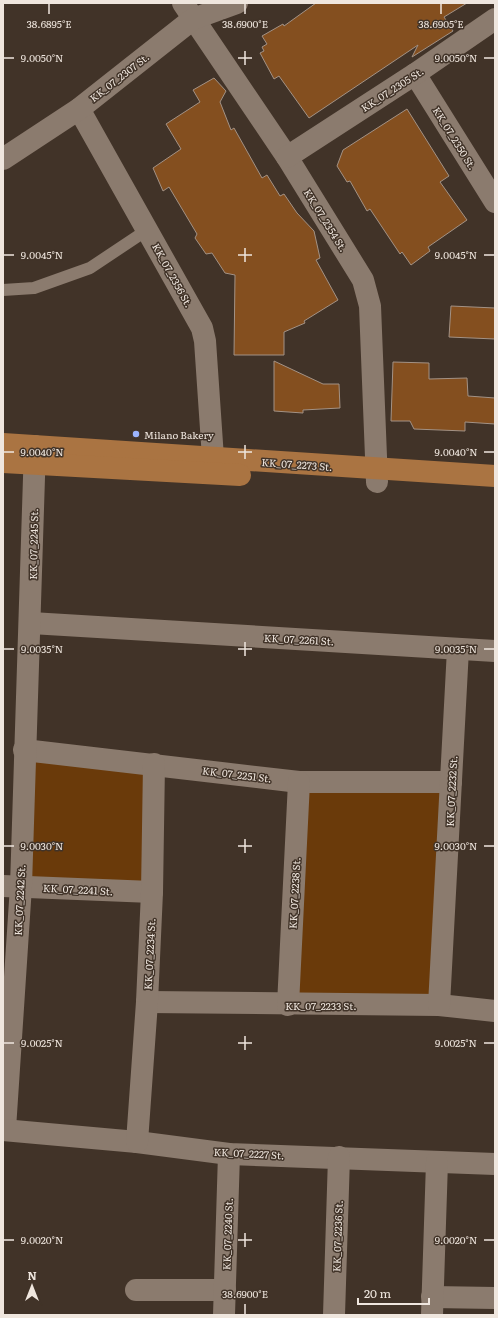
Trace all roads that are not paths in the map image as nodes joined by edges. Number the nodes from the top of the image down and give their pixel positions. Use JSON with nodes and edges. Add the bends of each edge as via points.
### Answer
{"nodes":[{"id":1,"x":238,"y":3,"type":"edge"},
{"id":2,"x":188,"y":11,"type":"edge"},
{"id":3,"x":495,"y":19,"type":"edge"},
{"id":4,"x":415,"y":74,"type":"junction"},
{"id":5,"x":78,"y":109,"type":"junction"},
{"id":6,"x":287,"y":158,"type":"junction"},
{"id":7,"x":3,"y":159,"type":"edge"},
{"id":8,"x":495,"y":202,"type":"edge"},
{"id":9,"x":147,"y":230,"type":"junction"},
{"id":10,"x":3,"y":290,"type":"edge"},
{"id":11,"x":3,"y":444,"type":"edge"},
{"id":12,"x":35,"y":455,"type":"junction"},
{"id":13,"x":3,"y":462,"type":"edge"},
{"id":14,"x":212,"y":466,"type":"junction"},
{"id":15,"x":377,"y":475,"type":"junction"},
{"id":16,"x":495,"y":476,"type":"edge"},
{"id":17,"x":495,"y":491,"type":"edge"},
{"id":18,"x":31,"y":623,"type":"junction"},
{"id":19,"x":458,"y":649,"type":"junction"},
{"id":20,"x":495,"y":651,"type":"edge"},
{"id":21,"x":24,"y":750,"type":"junction"},
{"id":22,"x":154,"y":764,"type":"junction"},
{"id":23,"x":299,"y":782,"type":"junction"},
{"id":24,"x":451,"y":782,"type":"junction"},
{"id":25,"x":12,"y":886,"type":"edge"},
{"id":26,"x":152,"y":892,"type":"junction"},
{"id":27,"x":147,"y":1002,"type":"junction"},
{"id":28,"x":288,"y":1005,"type":"junction"},
{"id":29,"x":439,"y":1005,"type":"junction"},
{"id":30,"x":495,"y":1011,"type":"edge"},
{"id":31,"x":4,"y":1130,"type":"edge"},
{"id":32,"x":137,"y":1142,"type":"junction"},
{"id":33,"x":229,"y":1154,"type":"junction"},
{"id":34,"x":339,"y":1157,"type":"junction"},
{"id":35,"x":437,"y":1162,"type":"junction"},
{"id":36,"x":495,"y":1164,"type":"edge"},
{"id":37,"x":136,"y":1290,"type":"dead end"},
{"id":38,"x":225,"y":1290,"type":"junction"},
{"id":39,"x":495,"y":1298,"type":"edge"},
{"id":40,"x":432,"y":1306,"type":"edge"},
{"id":41,"x":224,"y":1315,"type":"edge"},
{"id":42,"x":334,"y":1315,"type":"edge"}],
"edges":[{"from":1,"to":2,"type":"street","name":"KK_07_2307 St."},
{"from":2,"to":5,"type":"street","name":"KK_07_2307 St."},
{"from":2,"to":6,"type":"street","name":"KK_07_2354 St."},
{"from":3,"to":4,"type":"street","name":"KK_07_2305 St."},
{"from":4,"to":6,"type":"street","name":"KK_07_2305 St."},
{"from":4,"to":8,"type":"street","name":"KK_07_2350 St."},
{"from":5,"to":7,"type":"street","name":"KK_07_2307 St."},
{"from":5,"to":9,"type":"street","name":"KK_07_2356 St."},
{"from":6,"to":15,"type":"street","name":"KK_07_2354 St.","via":[[363,280],[370,306]]},
{"from":9,"to":10,"type":"lane","via":[[90,268],[34,288]]},
{"from":9,"to":14,"type":"street","name":"KK_07_2356 St.","via":[[202,328],[205,341]]},
{"from":11,"to":12,"type":"main road","name":"KK_07_2273 St."},
{"from":12,"to":13,"type":"main road","name":"KK_07_2273 St."},
{"from":12,"to":14,"type":"main road","name":"KK_07_2273 St."},
{"from":12,"to":18,"type":"street","name":"KK_07_2245 St."},
{"from":14,"to":15,"type":"main road","name":"KK_07_2273 St."},
{"from":15,"to":16,"type":"main road","name":"KK_07_2273 St."},
{"from":15,"to":17,"type":"main road","name":"KK_07_2273 St."},
{"from":18,"to":19,"type":"street","name":"KK_07_2261 St."},
{"from":18,"to":21,"type":"street","name":"KK_07_2242 St."},
{"from":19,"to":20,"type":"street","name":"KK_07_2261 St."},
{"from":19,"to":24,"type":"street","name":"KK_07_2232 St."},
{"from":21,"to":22,"type":"street","name":"KK_07_2251 St."},
{"from":21,"to":25,"type":"street","name":"KK_07_2242 St."},
{"from":22,"to":23,"type":"street","name":"KK_07_2251 St."},
{"from":22,"to":26,"type":"street","name":"KK_07_2234 St."},
{"from":23,"to":24,"type":"street","name":"KK_07_2251 St."},
{"from":23,"to":28,"type":"street","name":"KK_07_2238 St."},
{"from":24,"to":29,"type":"street","name":"KK_07_2232 St."},
{"from":25,"to":26,"type":"street","name":"KK_07_2241 St."},
{"from":25,"to":31,"type":"street","name":"KK_07_2242 St."},
{"from":26,"to":27,"type":"street","name":"KK_07_2234 St."},
{"from":27,"to":28,"type":"street","name":"KK_07_2233 St."},
{"from":27,"to":32,"type":"street","name":"KK_07_2234 St."},
{"from":28,"to":29,"type":"street","name":"KK_07_2233 St."},
{"from":29,"to":30,"type":"street","name":"KK_07_2233 St."},
{"from":31,"to":32,"type":"street","name":"KK_07_2227 St."},
{"from":32,"to":33,"type":"street","name":"KK_07_2227 St."},
{"from":33,"to":34,"type":"street","name":"KK_07_2227 St."},
{"from":33,"to":38,"type":"street","name":"KK_07_2240 St."},
{"from":34,"to":35,"type":"street","name":"KK_07_2227 St."},
{"from":34,"to":42,"type":"street","name":"KK_07_2236 St."},
{"from":35,"to":36,"type":"street","name":"KK_07_2227 St."},
{"from":35,"to":40,"type":"street"},
{"from":37,"to":38,"type":"street"},
{"from":38,"to":41,"type":"street","name":"KK_07_2240 St."},
{"from":39,"to":40,"type":"street"}]}
